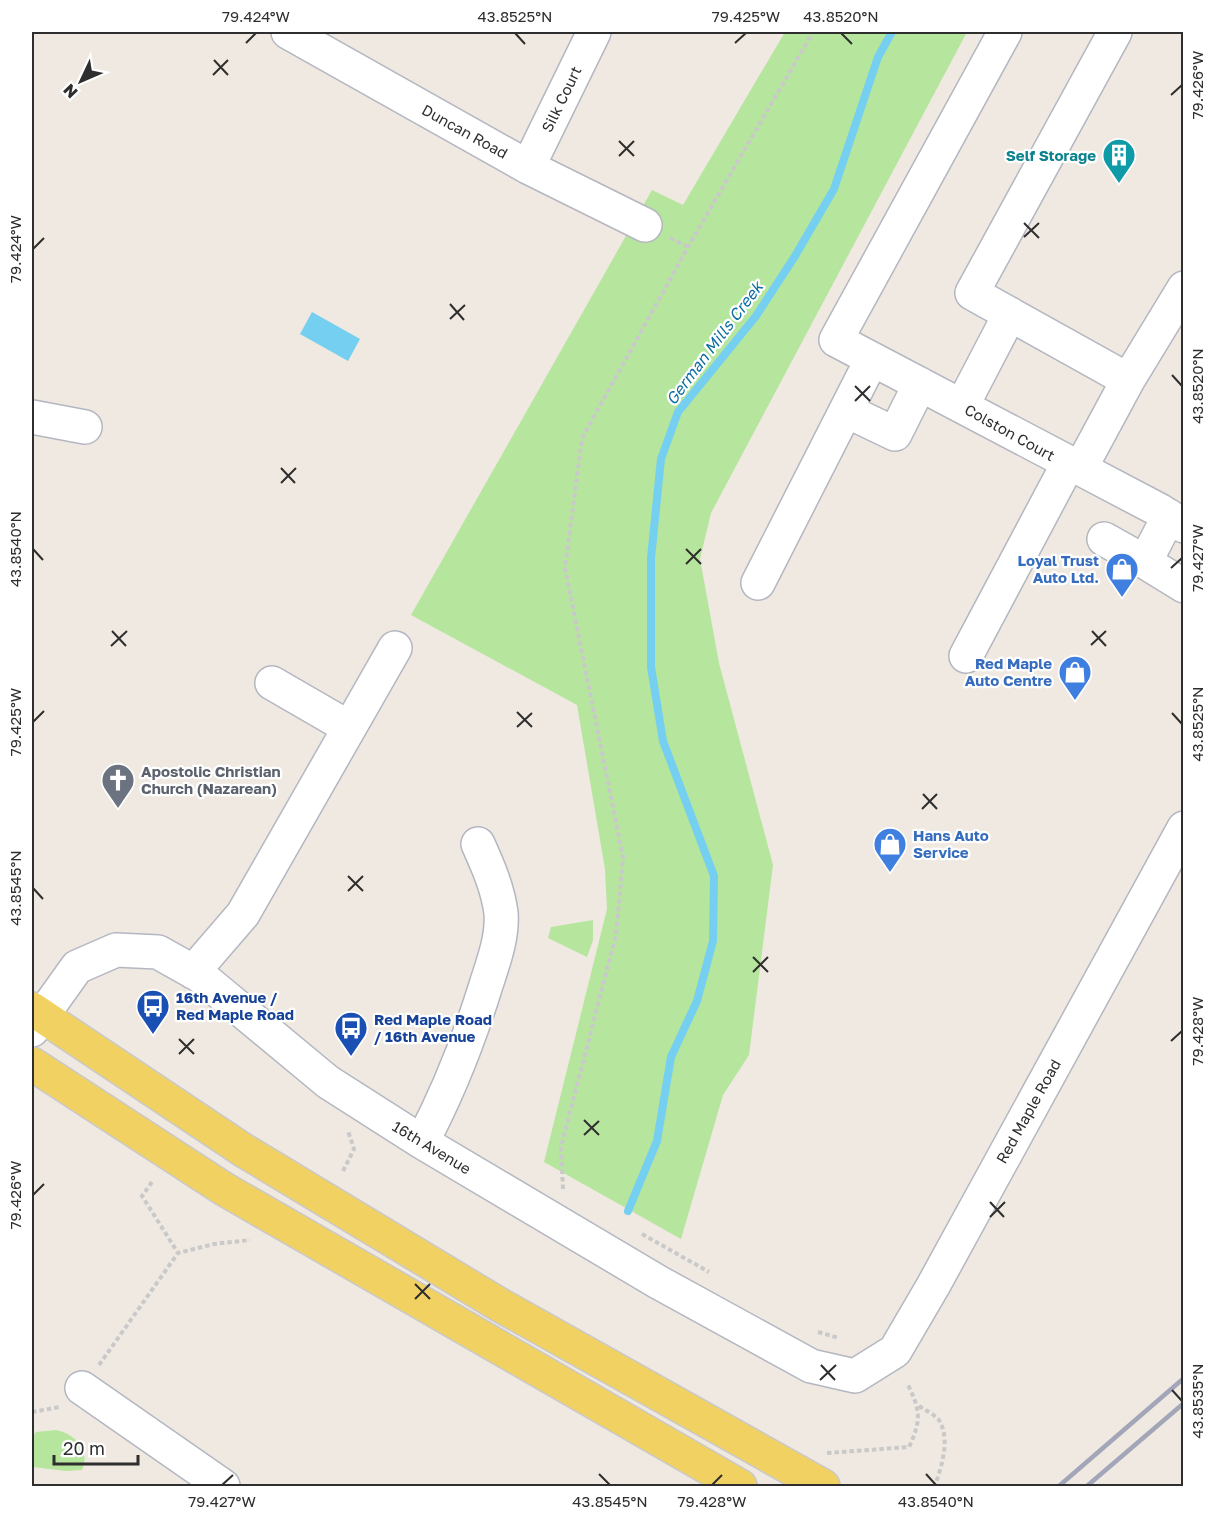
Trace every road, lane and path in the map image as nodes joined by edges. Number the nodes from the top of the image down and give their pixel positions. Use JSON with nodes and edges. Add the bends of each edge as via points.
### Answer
{"nodes":[{"id":1,"x":288,"y":32,"type":"edge"},
{"id":2,"x":594,"y":32,"type":"edge"},
{"id":3,"x":813,"y":32,"type":"edge"},
{"id":4,"x":1005,"y":32,"type":"edge"},
{"id":5,"x":1115,"y":32,"type":"edge"},
{"id":6,"x":528,"y":167,"type":"junction"},
{"id":7,"x":645,"y":225,"type":"dead end"},
{"id":8,"x":1184,"y":288,"type":"edge"},
{"id":9,"x":1010,"y":314,"type":"junction"},
{"id":10,"x":872,"y":359,"type":"junction"},
{"id":11,"x":1128,"y":380,"type":"junction"},
{"id":12,"x":920,"y":384,"type":"junction"},
{"id":13,"x":962,"y":406,"type":"junction"},
{"id":14,"x":847,"y":411,"type":"junction"},
{"id":15,"x":32,"y":417,"type":"edge"},
{"id":16,"x":85,"y":427,"type":"dead end"},
{"id":17,"x":1074,"y":466,"type":"junction"},
{"id":18,"x":1176,"y":521,"type":"edge"},
{"id":19,"x":1104,"y":539,"type":"dead end"},
{"id":20,"x":1145,"y":562,"type":"junction"},
{"id":21,"x":758,"y":582,"type":"dead end"},
{"id":22,"x":1184,"y":586,"type":"edge"},
{"id":23,"x":395,"y":648,"type":"dead end"},
{"id":24,"x":966,"y":656,"type":"dead end"},
{"id":25,"x":272,"y":683,"type":"dead end"},
{"id":26,"x":348,"y":727,"type":"junction"},
{"id":27,"x":1184,"y":828,"type":"edge"},
{"id":28,"x":478,"y":844,"type":"dead end"},
{"id":29,"x":193,"y":972,"type":"junction"},
{"id":30,"x":35,"y":1018,"type":"edge"},
{"id":31,"x":32,"y":1064,"type":"edge"},
{"id":32,"x":351,"y":1122,"type":"dead end"},
{"id":33,"x":422,"y":1142,"type":"junction"},
{"id":34,"x":343,"y":1171,"type":"dead end"},
{"id":35,"x":152,"y":1182,"type":"dead end"},
{"id":36,"x":573,"y":1194,"type":"dead end"},
{"id":37,"x":635,"y":1230,"type":"dead end"},
{"id":38,"x":250,"y":1240,"type":"dead end"},
{"id":39,"x":178,"y":1253,"type":"junction"},
{"id":40,"x":718,"y":1277,"type":"dead end"},
{"id":41,"x":811,"y":1330,"type":"dead end"},
{"id":42,"x":848,"y":1341,"type":"dead end"},
{"id":43,"x":855,"y":1376,"type":"joint"},
{"id":44,"x":908,"y":1385,"type":"dead end"},
{"id":45,"x":82,"y":1388,"type":"junction"},
{"id":46,"x":919,"y":1406,"type":"junction"},
{"id":47,"x":32,"y":1412,"type":"edge"},
{"id":48,"x":821,"y":1472,"type":"edge"},
{"id":49,"x":223,"y":1486,"type":"edge"},
{"id":50,"x":740,"y":1486,"type":"edge"},
{"id":51,"x":935,"y":1486,"type":"edge"}],
"edges":[{"from":1,"to":6,"type":"street","name":"Duncan Road"},
{"from":2,"to":6,"type":"street","name":"Silk Court"},
{"from":3,"to":36,"type":"path","via":[[582,438],[565,568],[623,857],[616,935],[561,1147],[562,1188]]},
{"from":4,"to":10,"type":"street","name":"Colston Court","via":[[836,340]]},
{"from":5,"to":9,"type":"street","via":[[972,293]]},
{"from":6,"to":7,"type":"street","name":"Duncan Road"},
{"from":8,"to":11,"type":"street"},
{"from":9,"to":11,"type":"street"},
{"from":9,"to":13,"type":"street"},
{"from":10,"to":12,"type":"street","name":"Colston Court"},
{"from":10,"to":14,"type":"street"},
{"from":11,"to":17,"type":"street"},
{"from":12,"to":13,"type":"street","name":"Colston Court"},
{"from":12,"to":14,"type":"street","via":[[895,434]]},
{"from":13,"to":17,"type":"street","name":"Colston Court"},
{"from":14,"to":21,"type":"street"},
{"from":15,"to":16,"type":"street"},
{"from":17,"to":18,"type":"street","name":"Colston Court"},
{"from":17,"to":24,"type":"street"},
{"from":18,"to":20,"type":"street"},
{"from":19,"to":20,"type":"street"},
{"from":20,"to":22,"type":"street"},
{"from":23,"to":26,"type":"street"},
{"from":25,"to":26,"type":"street"},
{"from":26,"to":29,"type":"street","via":[[243,914]]},
{"from":27,"to":43,"type":"street","name":"Red Maple Road","via":[[895,1351]]},
{"from":28,"to":33,"type":"street","via":[[493,877],[501,915],[497,949],[469,1039],[447,1095]]},
{"from":29,"to":30,"type":"street","name":"16th Avenue","via":[[158,952],[116,950],[77,968]]},
{"from":29,"to":33,"type":"street","name":"16th Avenue","via":[[328,1082]]},
{"from":30,"to":48,"type":"main road","name":"16th Avenue","via":[[481,1294]]},
{"from":31,"to":50,"type":"main road","via":[[224,1189]]},
{"from":32,"to":34,"type":"path","via":[[347,1133],[354,1149]]},
{"from":33,"to":43,"type":"street","name":"16th Avenue","via":[[658,1282],[811,1366]]},
{"from":35,"to":39,"type":"path","via":[[142,1196]]},
{"from":37,"to":40,"type":"path"},
{"from":38,"to":39,"type":"path"},
{"from":39,"to":45,"type":"path"},
{"from":41,"to":42,"type":"path"},
{"from":44,"to":46,"type":"path"},
{"from":45,"to":47,"type":"path","via":[[66,1404]]},
{"from":45,"to":49,"type":"street"},
{"from":46,"to":48,"type":"path","via":[[918,1429],[909,1448],[828,1452]]},
{"from":46,"to":51,"type":"path","via":[[938,1419],[944,1436]]}]}
